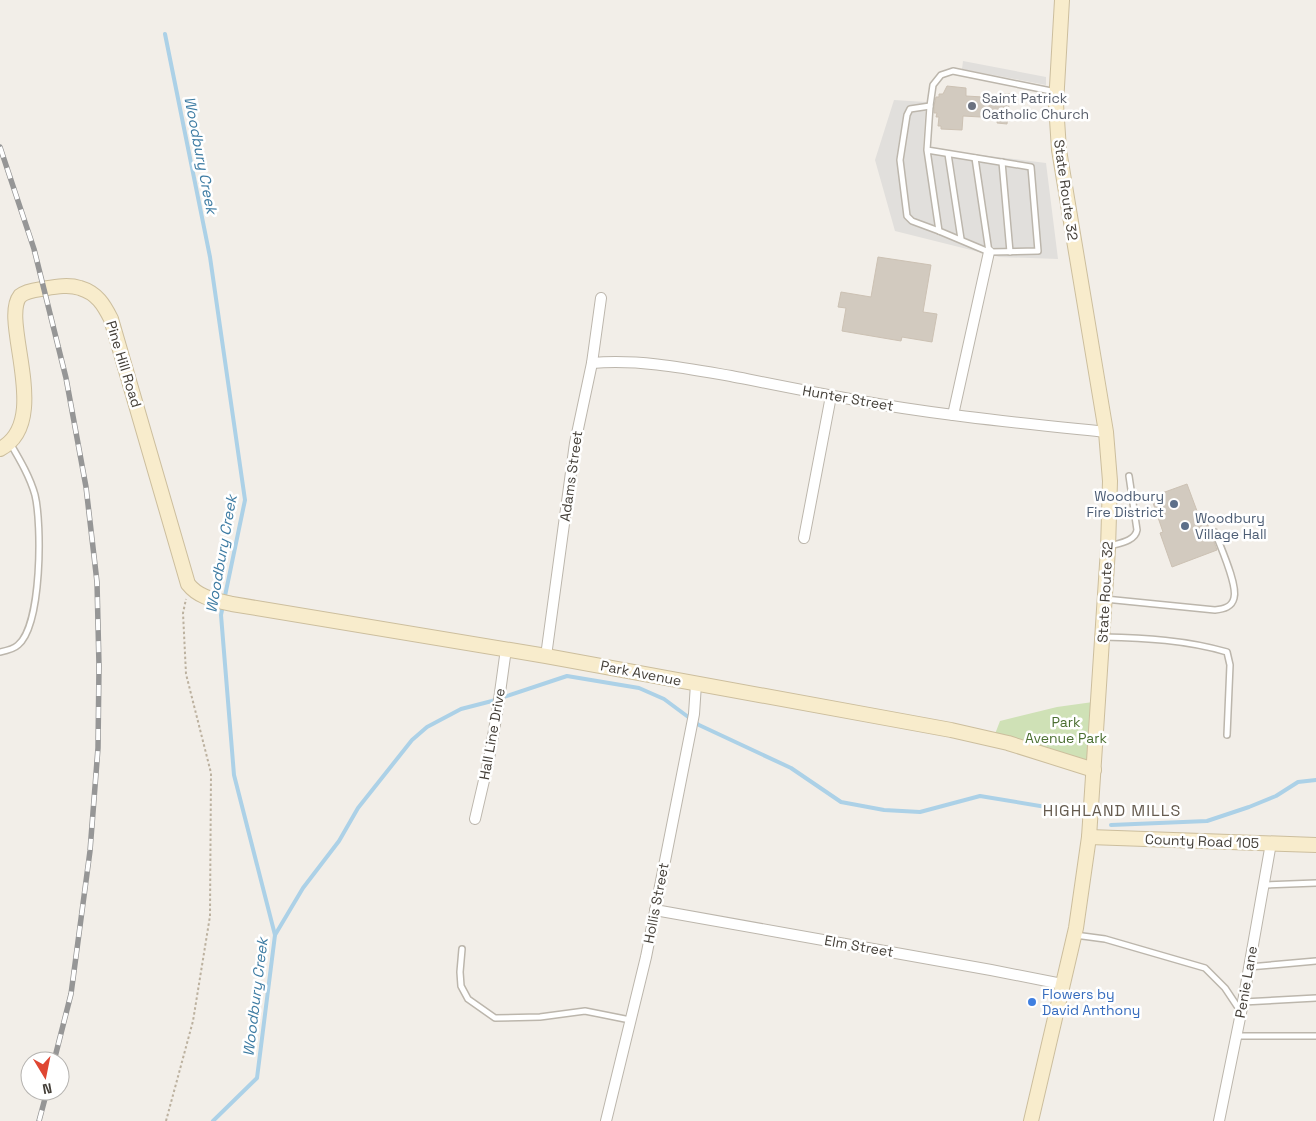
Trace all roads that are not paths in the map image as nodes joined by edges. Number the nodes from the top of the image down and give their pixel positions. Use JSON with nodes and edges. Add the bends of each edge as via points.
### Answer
{"nodes":[{"id":1,"x":1062,"y":0,"type":"edge"},
{"id":2,"x":1056,"y":92,"type":"junction"},
{"id":3,"x":930,"y":106,"type":"junction"},
{"id":4,"x":927,"y":150,"type":"junction"},
{"id":5,"x":948,"y":154,"type":"junction"},
{"id":6,"x":976,"y":158,"type":"junction"},
{"id":7,"x":1002,"y":162,"type":"junction"},
{"id":8,"x":939,"y":231,"type":"junction"},
{"id":9,"x":962,"y":239,"type":"junction"},
{"id":10,"x":989,"y":252,"type":"junction"},
{"id":11,"x":1010,"y":252,"type":"junction"},
{"id":12,"x":601,"y":298,"type":"dead end"},
{"id":13,"x":592,"y":363,"type":"junction"},
{"id":14,"x":830,"y":396,"type":"junction"},
{"id":15,"x":953,"y":415,"type":"junction"},
{"id":16,"x":1106,"y":432,"type":"junction"},
{"id":17,"x":5,"y":446,"type":"edge"},
{"id":18,"x":1128,"y":476,"type":"dead end"},
{"id":19,"x":1215,"y":532,"type":"dead end"},
{"id":20,"x":804,"y":538,"type":"dead end"},
{"id":21,"x":1108,"y":547,"type":"junction"},
{"id":22,"x":188,"y":584,"type":"joint"},
{"id":23,"x":1104,"y":599,"type":"junction"},
{"id":24,"x":1102,"y":637,"type":"junction"},
{"id":25,"x":506,"y":649,"type":"junction"},
{"id":26,"x":0,"y":652,"type":"edge"},
{"id":27,"x":546,"y":656,"type":"junction"},
{"id":28,"x":696,"y":684,"type":"junction"},
{"id":29,"x":1227,"y":735,"type":"dead end"},
{"id":30,"x":1094,"y":770,"type":"junction"},
{"id":31,"x":474,"y":819,"type":"dead end"},
{"id":32,"x":1089,"y":837,"type":"junction"},
{"id":33,"x":1271,"y":843,"type":"junction"},
{"id":34,"x":1316,"y":845,"type":"edge"},
{"id":35,"x":1316,"y":882,"type":"edge"},
{"id":36,"x":1263,"y":886,"type":"junction"},
{"id":37,"x":655,"y":910,"type":"junction"},
{"id":38,"x":1075,"y":935,"type":"junction"},
{"id":39,"x":462,"y":949,"type":"dead end"},
{"id":40,"x":1316,"y":961,"type":"edge"},
{"id":41,"x":1249,"y":967,"type":"junction"},
{"id":42,"x":1062,"y":984,"type":"junction"},
{"id":43,"x":1316,"y":998,"type":"edge"},
{"id":44,"x":1243,"y":1002,"type":"junction"},
{"id":45,"x":1241,"y":1013,"type":"junction"},
{"id":46,"x":630,"y":1020,"type":"junction"},
{"id":47,"x":1236,"y":1036,"type":"junction"},
{"id":48,"x":1316,"y":1036,"type":"edge"},
{"id":49,"x":606,"y":1121,"type":"edge"},
{"id":50,"x":1031,"y":1121,"type":"edge"},
{"id":51,"x":1219,"y":1121,"type":"edge"}],
"edges":[{"from":1,"to":2,"type":"street","name":"State Route 32"},
{"from":2,"to":3,"type":"lane","via":[[953,71],[940,75],[933,85]]},
{"from":2,"to":16,"type":"street","name":"State Route 32","via":[[1059,150]]},
{"from":3,"to":4,"type":"lane"},
{"from":3,"to":8,"type":"lane","via":[[910,109],[900,160],[907,216],[912,222]]},
{"from":4,"to":5,"type":"lane"},
{"from":4,"to":8,"type":"lane"},
{"from":5,"to":6,"type":"lane"},
{"from":5,"to":9,"type":"lane"},
{"from":6,"to":7,"type":"lane"},
{"from":6,"to":10,"type":"lane"},
{"from":7,"to":11,"type":"lane"},
{"from":7,"to":11,"type":"lane","via":[[1031,167],[1038,251]]},
{"from":8,"to":9,"type":"lane"},
{"from":9,"to":10,"type":"lane"},
{"from":10,"to":11,"type":"lane"},
{"from":10,"to":15,"type":"street"},
{"from":12,"to":13,"type":"street","name":"Adams Street"},
{"from":13,"to":14,"type":"street","name":"Hunter Street","via":[[633,361],[690,368]]},
{"from":13,"to":27,"type":"street","name":"Adams Street","via":[[575,443]]},
{"from":14,"to":15,"type":"street","name":"Hunter Street"},
{"from":14,"to":20,"type":"street"},
{"from":15,"to":16,"type":"street","name":"Hunter Street"},
{"from":16,"to":21,"type":"street","name":"State Route 32","via":[[1110,481]]},
{"from":17,"to":22,"type":"street","name":"Pine Hill Road","via":[[19,426],[21,415],[11,326],[15,302],[28,292],[48,288],[65,286],[88,291],[98,298],[111,319]]},
{"from":17,"to":26,"type":"lane","via":[[25,470],[35,496],[39,558],[36,595],[26,633],[17,646]]},
{"from":18,"to":21,"type":"lane","via":[[1136,535]]},
{"from":19,"to":23,"type":"lane","via":[[1234,586],[1235,597],[1224,609]]},
{"from":21,"to":23,"type":"street","name":"State Route 32"},
{"from":22,"to":25,"type":"street","name":"Park Avenue","via":[[199,594],[232,604]]},
{"from":23,"to":24,"type":"street","name":"State Route 32"},
{"from":24,"to":29,"type":"lane","via":[[1199,644],[1227,652],[1230,665]]},
{"from":24,"to":30,"type":"street","name":"State Route 32"},
{"from":25,"to":27,"type":"street","name":"Park Avenue"},
{"from":25,"to":31,"type":"street","name":"Hall Line Drive","via":[[489,759]]},
{"from":27,"to":28,"type":"street","name":"Park Avenue"},
{"from":28,"to":30,"type":"street","name":"Park Avenue","via":[[957,731]]},
{"from":28,"to":37,"type":"street","name":"Hollis Street","via":[[694,714]]},
{"from":30,"to":32,"type":"street","name":"State Route 32"},
{"from":32,"to":33,"type":"street","name":"County Road 105"},
{"from":32,"to":38,"type":"street","name":"State Route 32"},
{"from":33,"to":34,"type":"street","name":"County Road 105"},
{"from":33,"to":36,"type":"street","name":"Penie Lane"},
{"from":35,"to":36,"type":"lane"},
{"from":36,"to":41,"type":"street","name":"Penie Lane"},
{"from":37,"to":42,"type":"street","name":"Elm Street"},
{"from":37,"to":46,"type":"street","name":"Hollis Street"},
{"from":38,"to":42,"type":"street","name":"State Route 32"},
{"from":38,"to":45,"type":"lane","via":[[1104,938],[1205,968],[1225,988]]},
{"from":39,"to":46,"type":"lane","via":[[461,986],[468,999],[495,1018],[540,1017],[585,1010]]},
{"from":40,"to":41,"type":"lane"},
{"from":41,"to":44,"type":"street","name":"Penie Lane"},
{"from":42,"to":50,"type":"street","name":"State Route 32"},
{"from":43,"to":44,"type":"lane"},
{"from":44,"to":45,"type":"street","name":"Penie Lane"},
{"from":45,"to":47,"type":"street","name":"Penie Lane"},
{"from":46,"to":49,"type":"street","name":"Hollis Street"},
{"from":47,"to":48,"type":"lane"},
{"from":47,"to":51,"type":"street","name":"Penie Lane"}]}
